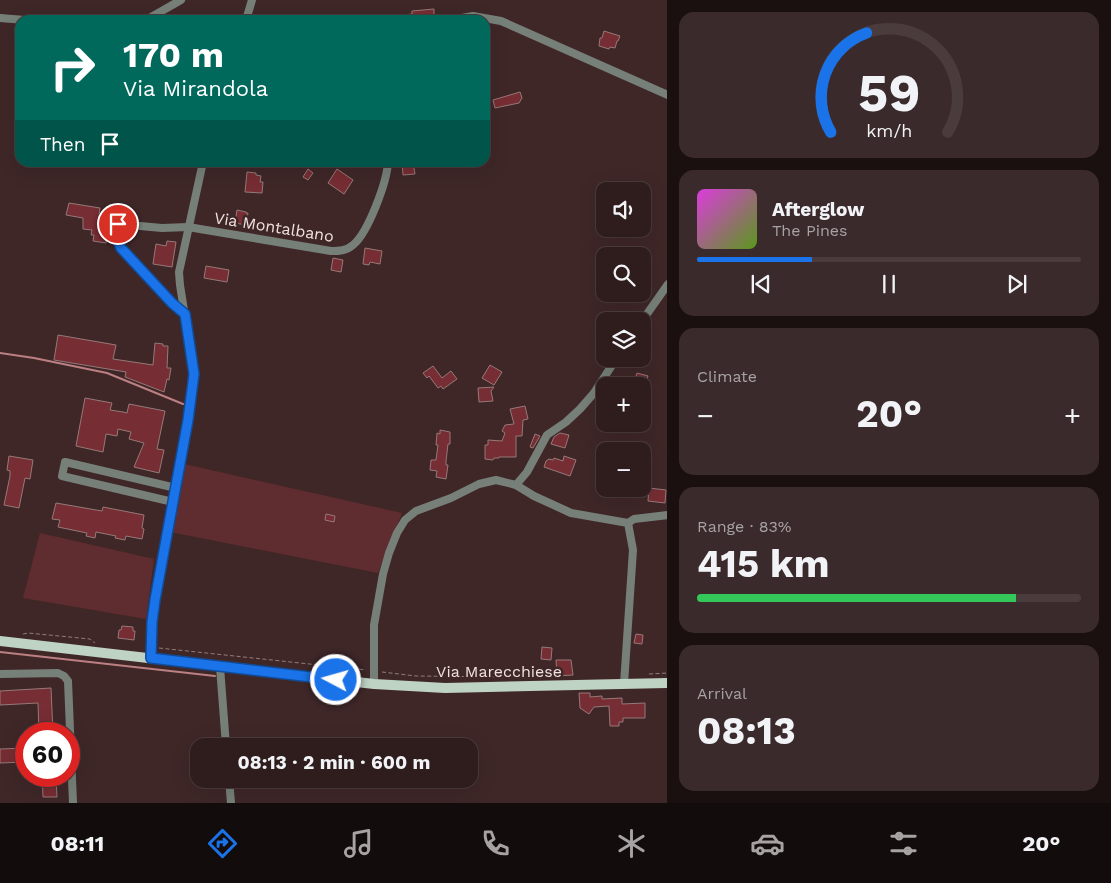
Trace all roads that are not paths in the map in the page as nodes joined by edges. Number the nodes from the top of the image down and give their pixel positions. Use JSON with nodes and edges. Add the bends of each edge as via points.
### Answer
{"nodes":[{"id":1,"x":180,"y":0,"type":"edge"},
{"id":2,"x":252,"y":0,"type":"edge"},
{"id":3,"x":154,"y":15,"type":"edge"},
{"id":4,"x":248,"y":15,"type":"edge"},
{"id":5,"x":0,"y":18,"type":"edge"},
{"id":6,"x":15,"y":19,"type":"edge"},
{"id":7,"x":490,"y":19,"type":"edge"},
{"id":8,"x":667,"y":95,"type":"edge"},
{"id":9,"x":202,"y":167,"type":"edge"},
{"id":10,"x":388,"y":167,"type":"edge"},
{"id":11,"x":188,"y":227,"type":"junction"},
{"id":12,"x":667,"y":284,"type":"edge"},
{"id":13,"x":648,"y":312,"type":"edge"},
{"id":14,"x":185,"y":314,"type":"junction"},
{"id":15,"x":611,"y":367,"type":"edge"},
{"id":16,"x":516,"y":485,"type":"junction"},
{"id":17,"x":176,"y":488,"type":"junction"},
{"id":18,"x":173,"y":502,"type":"junction"},
{"id":19,"x":667,"y":515,"type":"edge"},
{"id":20,"x":628,"y":522,"type":"junction"},
{"id":21,"x":0,"y":641,"type":"edge"},
{"id":22,"x":151,"y":658,"type":"junction"},
{"id":23,"x":220,"y":667,"type":"junction"},
{"id":24,"x":0,"y":674,"type":"edge"},
{"id":25,"x":667,"y":683,"type":"edge"},
{"id":26,"x":374,"y":684,"type":"junction"},
{"id":27,"x":624,"y":684,"type":"junction"},
{"id":28,"x":225,"y":738,"type":"edge"},
{"id":29,"x":230,"y":788,"type":"edge"},
{"id":30,"x":73,"y":803,"type":"edge"},
{"id":31,"x":231,"y":803,"type":"edge"}],
"edges":[{"from":1,"to":3,"type":"street"},
{"from":2,"to":4,"type":"street"},
{"from":5,"to":6,"type":"street"},
{"from":7,"to":8,"type":"street","via":[[501,21]]},
{"from":9,"to":11,"type":"street"},
{"from":10,"to":11,"type":"street","name":"Via Montalbano","via":[[380,197],[360,239],[341,252]]},
{"from":11,"to":14,"type":"street","via":[[179,272]]},
{"from":11,"to":14,"type":"street","name":"Via Montalbano","via":[[118,224],[116,236],[121,248]]},
{"from":12,"to":13,"type":"street"},
{"from":14,"to":17,"type":"street","via":[[194,374]]},
{"from":15,"to":16,"type":"street","via":[[580,409],[547,436],[528,472]]},
{"from":16,"to":20,"type":"street","via":[[571,513]]},
{"from":16,"to":26,"type":"street","via":[[496,480],[480,484],[416,511],[405,520],[382,574],[374,625]]},
{"from":17,"to":18,"type":"street"},
{"from":17,"to":18,"type":"street","via":[[64,462],[62,476]]},
{"from":18,"to":22,"type":"street","via":[[155,600]]},
{"from":19,"to":20,"type":"street"},
{"from":20,"to":27,"type":"street","via":[[633,550]]},
{"from":21,"to":22,"type":"main road","name":"Via Marecchiese"},
{"from":22,"to":23,"type":"main road","name":"Via Marecchiese"},
{"from":23,"to":26,"type":"main road","name":"Via Marecchiese"},
{"from":23,"to":28,"type":"street"},
{"from":24,"to":30,"type":"street","via":[[58,673],[68,681]]},
{"from":25,"to":27,"type":"main road","name":"Via Marecchiese"},
{"from":26,"to":27,"type":"main road","name":"Via Marecchiese","via":[[445,688]]},
{"from":29,"to":31,"type":"street"}]}
